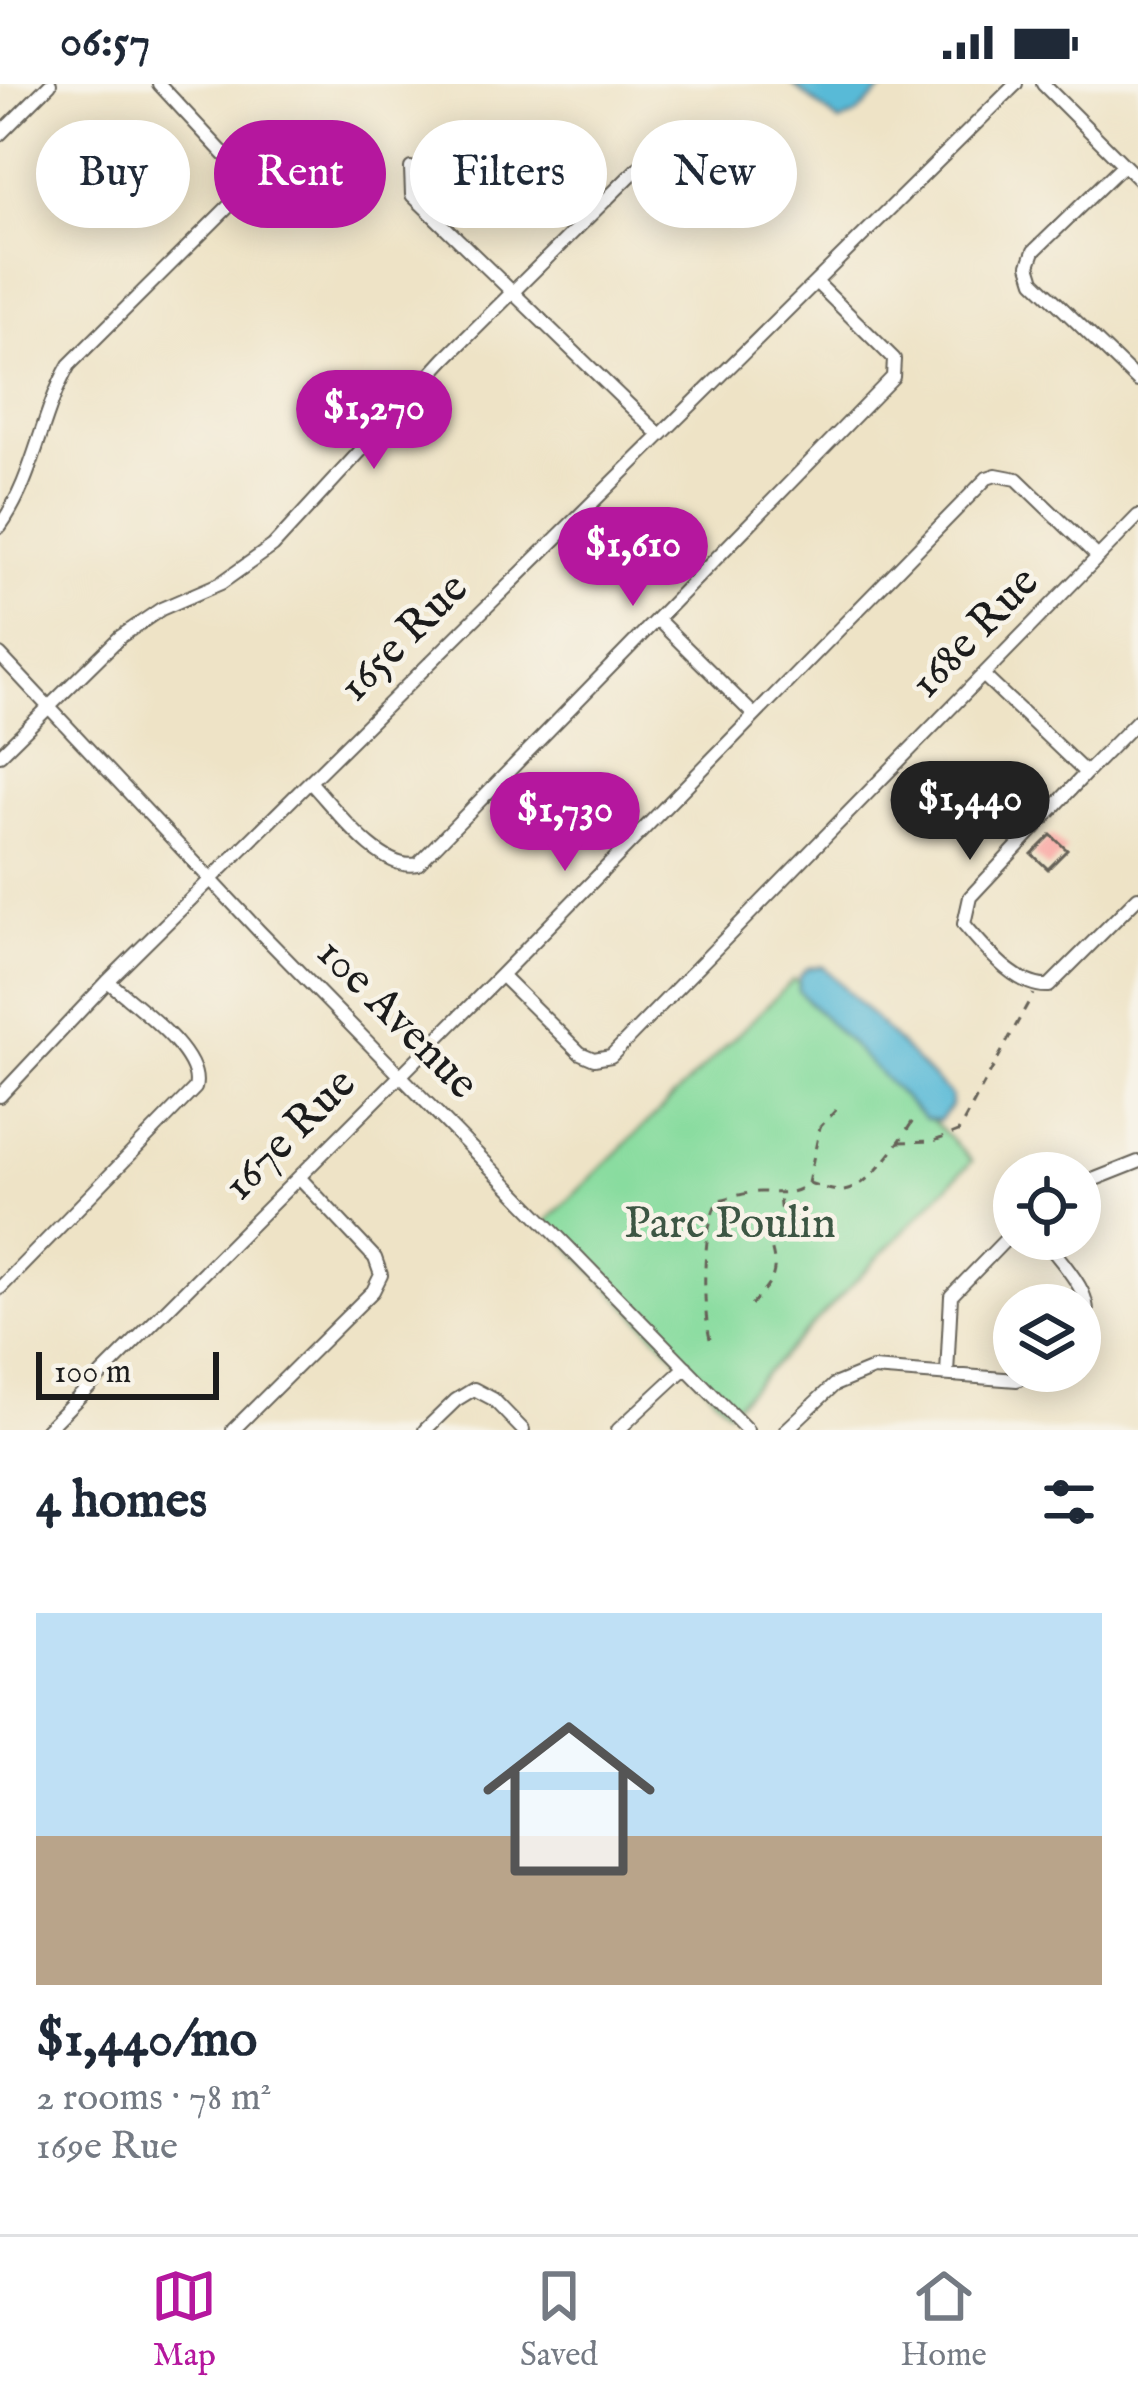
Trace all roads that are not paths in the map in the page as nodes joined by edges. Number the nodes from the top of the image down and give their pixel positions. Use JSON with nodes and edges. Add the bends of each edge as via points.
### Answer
{"nodes":[{"id":1,"x":50,"y":84,"type":"edge"},
{"id":2,"x":159,"y":84,"type":"edge"},
{"id":3,"x":1016,"y":84,"type":"edge"},
{"id":4,"x":1043,"y":84,"type":"edge"},
{"id":5,"x":0,"y":134,"type":"edge"},
{"id":6,"x":1123,"y":165,"type":"junction"},
{"id":7,"x":631,"y":175,"type":"edge"},
{"id":8,"x":1138,"y":179,"type":"edge"},
{"id":9,"x":446,"y":228,"type":"edge"},
{"id":10,"x":815,"y":282,"type":"junction"},
{"id":11,"x":514,"y":293,"type":"junction"},
{"id":12,"x":1138,"y":381,"type":"edge"},
{"id":13,"x":660,"y":436,"type":"junction"},
{"id":14,"x":1138,"y":517,"type":"edge"},
{"id":15,"x":0,"y":526,"type":"edge"},
{"id":16,"x":1098,"y":556,"type":"junction"},
{"id":17,"x":657,"y":620,"type":"junction"},
{"id":18,"x":0,"y":655,"type":"edge"},
{"id":19,"x":984,"y":676,"type":"junction"},
{"id":20,"x":50,"y":707,"type":"junction"},
{"id":21,"x":753,"y":714,"type":"junction"},
{"id":22,"x":1138,"y":720,"type":"edge"},
{"id":23,"x":0,"y":754,"type":"edge"},
{"id":24,"x":1086,"y":773,"type":"junction"},
{"id":25,"x":310,"y":782,"type":"junction"},
{"id":26,"x":212,"y":878,"type":"junction"},
{"id":27,"x":1138,"y":897,"type":"edge"},
{"id":28,"x":501,"y":975,"type":"junction"},
{"id":29,"x":108,"y":981,"type":"junction"},
{"id":30,"x":402,"y":1074,"type":"junction"},
{"id":31,"x":0,"y":1096,"type":"edge"},
{"id":32,"x":1138,"y":1162,"type":"edge"},
{"id":33,"x":299,"y":1177,"type":"junction"},
{"id":34,"x":1101,"y":1177,"type":"edge"},
{"id":35,"x":993,"y":1253,"type":"edge"},
{"id":36,"x":0,"y":1288,"type":"edge"},
{"id":37,"x":686,"y":1367,"type":"junction"},
{"id":38,"x":947,"y":1374,"type":"junction"},
{"id":39,"x":993,"y":1378,"type":"edge"},
{"id":40,"x":46,"y":1430,"type":"edge"},
{"id":41,"x":233,"y":1430,"type":"edge"},
{"id":42,"x":425,"y":1430,"type":"edge"},
{"id":43,"x":523,"y":1430,"type":"edge"},
{"id":44,"x":618,"y":1430,"type":"edge"},
{"id":45,"x":747,"y":1430,"type":"edge"},
{"id":46,"x":786,"y":1430,"type":"edge"}],
"edges":[{"from":1,"to":5,"type":"street"},
{"from":2,"to":15,"type":"street","via":[[243,176],[239,196],[69,365],[18,500]]},
{"from":3,"to":10,"type":"street","name":"165e Rue"},
{"from":4,"to":6,"type":"street"},
{"from":6,"to":8,"type":"street"},
{"from":6,"to":12,"type":"street","via":[[1029,265],[1034,281]]},
{"from":7,"to":11,"type":"street"},
{"from":9,"to":11,"type":"street"},
{"from":10,"to":13,"type":"street","name":"165e Rue"},
{"from":10,"to":17,"type":"street","via":[[894,359],[893,377]]},
{"from":11,"to":13,"type":"street"},
{"from":11,"to":20,"type":"street","via":[[273,546],[131,630]]},
{"from":13,"to":25,"type":"street","name":"165e Rue"},
{"from":14,"to":16,"type":"street","name":"168e Rue"},
{"from":16,"to":19,"type":"street","name":"168e Rue"},
{"from":16,"to":21,"type":"street","name":"167e Rue","via":[[1017,479],[987,478]]},
{"from":17,"to":21,"type":"street"},
{"from":17,"to":25,"type":"street","via":[[418,864],[381,856]]},
{"from":18,"to":20,"type":"street","name":"10e Avenue"},
{"from":19,"to":24,"type":"street"},
{"from":19,"to":28,"type":"street","name":"168e Rue","via":[[610,1056],[580,1053]]},
{"from":20,"to":23,"type":"street"},
{"from":20,"to":26,"type":"street","name":"10e Avenue"},
{"from":21,"to":28,"type":"street","name":"167e Rue"},
{"from":22,"to":24,"type":"street"},
{"from":24,"to":27,"type":"street","via":[[970,897],[964,924],[1029,984],[1049,986]]},
{"from":25,"to":26,"type":"street","name":"165e Rue"},
{"from":26,"to":29,"type":"street","name":"165e Rue"},
{"from":26,"to":30,"type":"street","name":"10e Avenue"},
{"from":28,"to":30,"type":"street","name":"167e Rue"},
{"from":29,"to":31,"type":"street","name":"165e Rue"},
{"from":29,"to":36,"type":"street","via":[[187,1053],[198,1074],[195,1088]]},
{"from":30,"to":33,"type":"street","name":"167e Rue"},
{"from":30,"to":37,"type":"street","name":"10e Avenue"},
{"from":32,"to":34,"type":"street"},
{"from":33,"to":40,"type":"street","name":"167e Rue"},
{"from":33,"to":41,"type":"street","via":[[375,1258],[381,1275]]},
{"from":35,"to":38,"type":"street","via":[[951,1296]]},
{"from":37,"to":44,"type":"street"},
{"from":37,"to":45,"type":"street","name":"10e Avenue"},
{"from":38,"to":39,"type":"street"},
{"from":38,"to":46,"type":"street","via":[[874,1369],[834,1385]]},
{"from":42,"to":43,"type":"street","via":[[474,1389]]}]}
